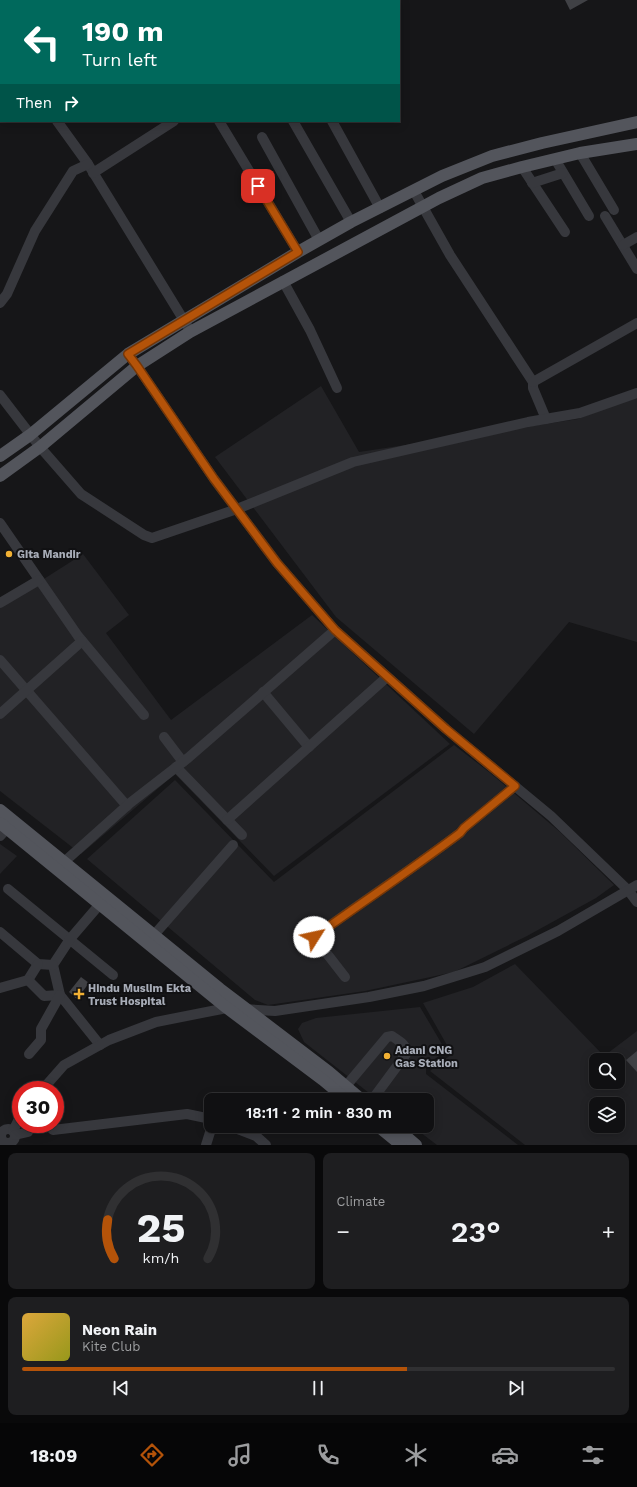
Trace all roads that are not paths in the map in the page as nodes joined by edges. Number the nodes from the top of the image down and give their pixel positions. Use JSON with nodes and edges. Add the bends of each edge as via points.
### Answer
{"nodes":[{"id":1,"x":58,"y":122,"type":"edge"},
{"id":2,"x":172,"y":122,"type":"edge"},
{"id":3,"x":220,"y":122,"type":"edge"},
{"id":4,"x":294,"y":122,"type":"edge"},
{"id":5,"x":333,"y":122,"type":"edge"},
{"id":6,"x":637,"y":122,"type":"edge"},
{"id":7,"x":262,"y":137,"type":"dead end"},
{"id":8,"x":637,"y":144,"type":"edge"},
{"id":9,"x":580,"y":154,"type":"junction"},
{"id":10,"x":555,"y":159,"type":"junction"},
{"id":11,"x":88,"y":164,"type":"junction"},
{"id":12,"x":522,"y":167,"type":"junction"},
{"id":13,"x":93,"y":173,"type":"junction"},
{"id":14,"x":563,"y":173,"type":"junction"},
{"id":15,"x":532,"y":183,"type":"junction"},
{"id":16,"x":414,"y":191,"type":"junction"},
{"id":17,"x":380,"y":208,"type":"junction"},
{"id":18,"x":423,"y":208,"type":"junction"},
{"id":19,"x":614,"y":210,"type":"dead end"},
{"id":20,"x":590,"y":216,"type":"dead end"},
{"id":21,"x":606,"y":216,"type":"dead end"},
{"id":22,"x":351,"y":222,"type":"junction"},
{"id":23,"x":566,"y":232,"type":"dead end"},
{"id":24,"x":637,"y":237,"type":"edge"},
{"id":25,"x":319,"y":240,"type":"junction"},
{"id":26,"x":623,"y":245,"type":"junction"},
{"id":27,"x":298,"y":252,"type":"junction"},
{"id":28,"x":637,"y":268,"type":"edge"},
{"id":29,"x":284,"y":281,"type":"junction"},
{"id":30,"x":0,"y":303,"type":"edge"},
{"id":31,"x":184,"y":321,"type":"junction"},
{"id":32,"x":637,"y":323,"type":"edge"},
{"id":33,"x":190,"y":332,"type":"junction"},
{"id":34,"x":128,"y":354,"type":"junction"},
{"id":35,"x":137,"y":366,"type":"junction"},
{"id":36,"x":533,"y":382,"type":"junction"},
{"id":37,"x":336,"y":388,"type":"dead end"},
{"id":38,"x":637,"y":392,"type":"edge"},
{"id":39,"x":0,"y":396,"type":"edge"},
{"id":40,"x":546,"y":419,"type":"junction"},
{"id":41,"x":30,"y":435,"type":"junction"},
{"id":42,"x":40,"y":447,"type":"junction"},
{"id":43,"x":0,"y":456,"type":"edge"},
{"id":44,"x":0,"y":476,"type":"edge"},
{"id":45,"x":237,"y":509,"type":"junction"},
{"id":46,"x":0,"y":523,"type":"edge"},
{"id":47,"x":39,"y":580,"type":"junction"},
{"id":48,"x":0,"y":603,"type":"edge"},
{"id":49,"x":335,"y":630,"type":"junction"},
{"id":50,"x":82,"y":641,"type":"junction"},
{"id":51,"x":0,"y":660,"type":"edge"},
{"id":52,"x":387,"y":676,"type":"junction"},
{"id":53,"x":26,"y":691,"type":"junction"},
{"id":54,"x":263,"y":692,"type":"junction"},
{"id":55,"x":0,"y":714,"type":"edge"},
{"id":56,"x":144,"y":715,"type":"dead end"},
{"id":57,"x":164,"y":737,"type":"dead end"},
{"id":58,"x":309,"y":747,"type":"junction"},
{"id":59,"x":180,"y":765,"type":"junction"},
{"id":60,"x":515,"y":786,"type":"junction"},
{"id":61,"x":127,"y":806,"type":"junction"},
{"id":62,"x":0,"y":810,"type":"edge"},
{"id":63,"x":227,"y":820,"type":"junction"},
{"id":64,"x":5,"y":827,"type":"edge"},
{"id":65,"x":242,"y":835,"type":"dead end"},
{"id":66,"x":233,"y":845,"type":"dead end"},
{"id":67,"x":64,"y":862,"type":"junction"},
{"id":68,"x":637,"y":886,"type":"edge"},
{"id":69,"x":8,"y":889,"type":"dead end"},
{"id":70,"x":628,"y":890,"type":"junction"},
{"id":71,"x":637,"y":902,"type":"edge"},
{"id":72,"x":100,"y":904,"type":"junction"},
{"id":73,"x":0,"y":932,"type":"edge"},
{"id":74,"x":154,"y":935,"type":"junction"},
{"id":75,"x":70,"y":939,"type":"junction"},
{"id":76,"x":38,"y":964,"type":"junction"},
{"id":77,"x":54,"y":965,"type":"junction"},
{"id":78,"x":113,"y":975,"type":"dead end"},
{"id":79,"x":345,"y":977,"type":"dead end"},
{"id":80,"x":28,"y":980,"type":"junction"},
{"id":81,"x":0,"y":987,"type":"edge"},
{"id":82,"x":60,"y":995,"type":"junction"},
{"id":83,"x":227,"y":1008,"type":"junction"},
{"id":84,"x":247,"y":1009,"type":"junction"},
{"id":85,"x":100,"y":1045,"type":"junction"},
{"id":86,"x":29,"y":1054,"type":"dead end"},
{"id":87,"x":50,"y":1081,"type":"edge"},
{"id":88,"x":346,"y":1086,"type":"junction"},
{"id":89,"x":338,"y":1093,"type":"edge"},
{"id":90,"x":354,"y":1093,"type":"edge"},
{"id":91,"x":377,"y":1093,"type":"edge"},
{"id":92,"x":204,"y":1118,"type":"edge"},
{"id":93,"x":210,"y":1133,"type":"edge"},
{"id":94,"x":248,"y":1133,"type":"edge"},
{"id":95,"x":386,"y":1133,"type":"edge"},
{"id":96,"x":402,"y":1133,"type":"edge"},
{"id":97,"x":1,"y":1135,"type":"edge"},
{"id":98,"x":12,"y":1138,"type":"edge"},
{"id":99,"x":206,"y":1145,"type":"edge"},
{"id":100,"x":266,"y":1145,"type":"edge"},
{"id":101,"x":401,"y":1145,"type":"edge"},
{"id":102,"x":416,"y":1145,"type":"edge"}],
"edges":[{"from":1,"to":11,"type":"street"},
{"from":2,"to":13,"type":"street"},
{"from":3,"to":27,"type":"street"},
{"from":4,"to":22,"type":"street"},
{"from":5,"to":17,"type":"street"},
{"from":6,"to":16,"type":"main road","via":[[492,156],[442,176]]},
{"from":7,"to":25,"type":"street"},
{"from":8,"to":9,"type":"main road"},
{"from":9,"to":10,"type":"main road"},
{"from":9,"to":19,"type":"street"},
{"from":10,"to":12,"type":"main road"},
{"from":10,"to":14,"type":"street"},
{"from":11,"to":13,"type":"street"},
{"from":11,"to":30,"type":"street","via":[[74,171],[35,231],[7,294]]},
{"from":12,"to":15,"type":"street"},
{"from":12,"to":18,"type":"main road","via":[[482,178]]},
{"from":13,"to":31,"type":"street"},
{"from":14,"to":15,"type":"street"},
{"from":14,"to":20,"type":"street"},
{"from":15,"to":23,"type":"street"},
{"from":16,"to":17,"type":"main road"},
{"from":16,"to":18,"type":"street"},
{"from":17,"to":22,"type":"main road"},
{"from":18,"to":29,"type":"main road"},
{"from":18,"to":36,"type":"street","via":[[450,255]]},
{"from":21,"to":26,"type":"street"},
{"from":22,"to":25,"type":"main road"},
{"from":24,"to":26,"type":"street"},
{"from":25,"to":27,"type":"main road"},
{"from":26,"to":28,"type":"street"},
{"from":27,"to":31,"type":"main road"},
{"from":29,"to":33,"type":"main road"},
{"from":29,"to":37,"type":"street"},
{"from":31,"to":33,"type":"street"},
{"from":31,"to":34,"type":"main road"},
{"from":32,"to":36,"type":"street"},
{"from":33,"to":35,"type":"main road"},
{"from":34,"to":35,"type":"street"},
{"from":34,"to":41,"type":"main road"},
{"from":35,"to":42,"type":"main road"},
{"from":35,"to":45,"type":"street"},
{"from":36,"to":40,"type":"street"},
{"from":38,"to":40,"type":"street","via":[[580,413]]},
{"from":39,"to":41,"type":"street"},
{"from":40,"to":45,"type":"street","via":[[353,462]]},
{"from":41,"to":42,"type":"street"},
{"from":41,"to":43,"type":"main road"},
{"from":42,"to":44,"type":"main road"},
{"from":42,"to":45,"type":"street","via":[[81,494],[152,538]]},
{"from":45,"to":49,"type":"street","via":[[277,563]]},
{"from":46,"to":47,"type":"street"},
{"from":47,"to":48,"type":"street"},
{"from":47,"to":50,"type":"street"},
{"from":49,"to":52,"type":"street"},
{"from":49,"to":54,"type":"street"},
{"from":50,"to":53,"type":"street"},
{"from":50,"to":56,"type":"street"},
{"from":51,"to":53,"type":"street"},
{"from":52,"to":58,"type":"street"},
{"from":52,"to":60,"type":"street"},
{"from":53,"to":55,"type":"street"},
{"from":53,"to":61,"type":"street"},
{"from":54,"to":58,"type":"street"},
{"from":54,"to":59,"type":"street"},
{"from":57,"to":59,"type":"street"},
{"from":58,"to":63,"type":"street"},
{"from":59,"to":61,"type":"street"},
{"from":59,"to":63,"type":"street"},
{"from":60,"to":70,"type":"street","via":[[551,816]]},
{"from":60,"to":79,"type":"street","via":[[454,838],[314,937]]},
{"from":61,"to":67,"type":"street"},
{"from":62,"to":64,"type":"main road"},
{"from":63,"to":65,"type":"street"},
{"from":64,"to":67,"type":"main road"},
{"from":64,"to":72,"type":"main road"},
{"from":66,"to":74,"type":"street"},
{"from":67,"to":74,"type":"main road"},
{"from":68,"to":70,"type":"street"},
{"from":69,"to":75,"type":"street"},
{"from":70,"to":71,"type":"street"},
{"from":70,"to":84,"type":"street","via":[[558,931],[485,967],[424,986],[369,997],[275,1010]]},
{"from":72,"to":75,"type":"street"},
{"from":72,"to":83,"type":"main road"},
{"from":73,"to":76,"type":"street"},
{"from":74,"to":84,"type":"main road"},
{"from":75,"to":77,"type":"street"},
{"from":75,"to":78,"type":"street"},
{"from":76,"to":77,"type":"street"},
{"from":76,"to":80,"type":"street"},
{"from":77,"to":82,"type":"street"},
{"from":80,"to":81,"type":"street"},
{"from":80,"to":82,"type":"street","via":[[44,996]]},
{"from":82,"to":85,"type":"street"},
{"from":82,"to":86,"type":"street","via":[[41,1029],[41,1040]]},
{"from":83,"to":84,"type":"street"},
{"from":83,"to":85,"type":"street","via":[[156,1022]]},
{"from":83,"to":89,"type":"main road"},
{"from":84,"to":88,"type":"main road"},
{"from":85,"to":87,"type":"street","via":[[64,1065]]},
{"from":88,"to":90,"type":"main road"},
{"from":88,"to":91,"type":"street","via":[[387,1037],[392,1036],[405,1046],[406,1054]]},
{"from":92,"to":98,"type":"street","via":[[186,1114],[53,1130],[49,1126],[30,1128],[28,1132]]},
{"from":93,"to":99,"type":"street"},
{"from":94,"to":100,"type":"street"},
{"from":95,"to":101,"type":"main road"},
{"from":96,"to":102,"type":"main road"},
{"from":97,"to":98,"type":"street","via":[[3,1142]]}]}
